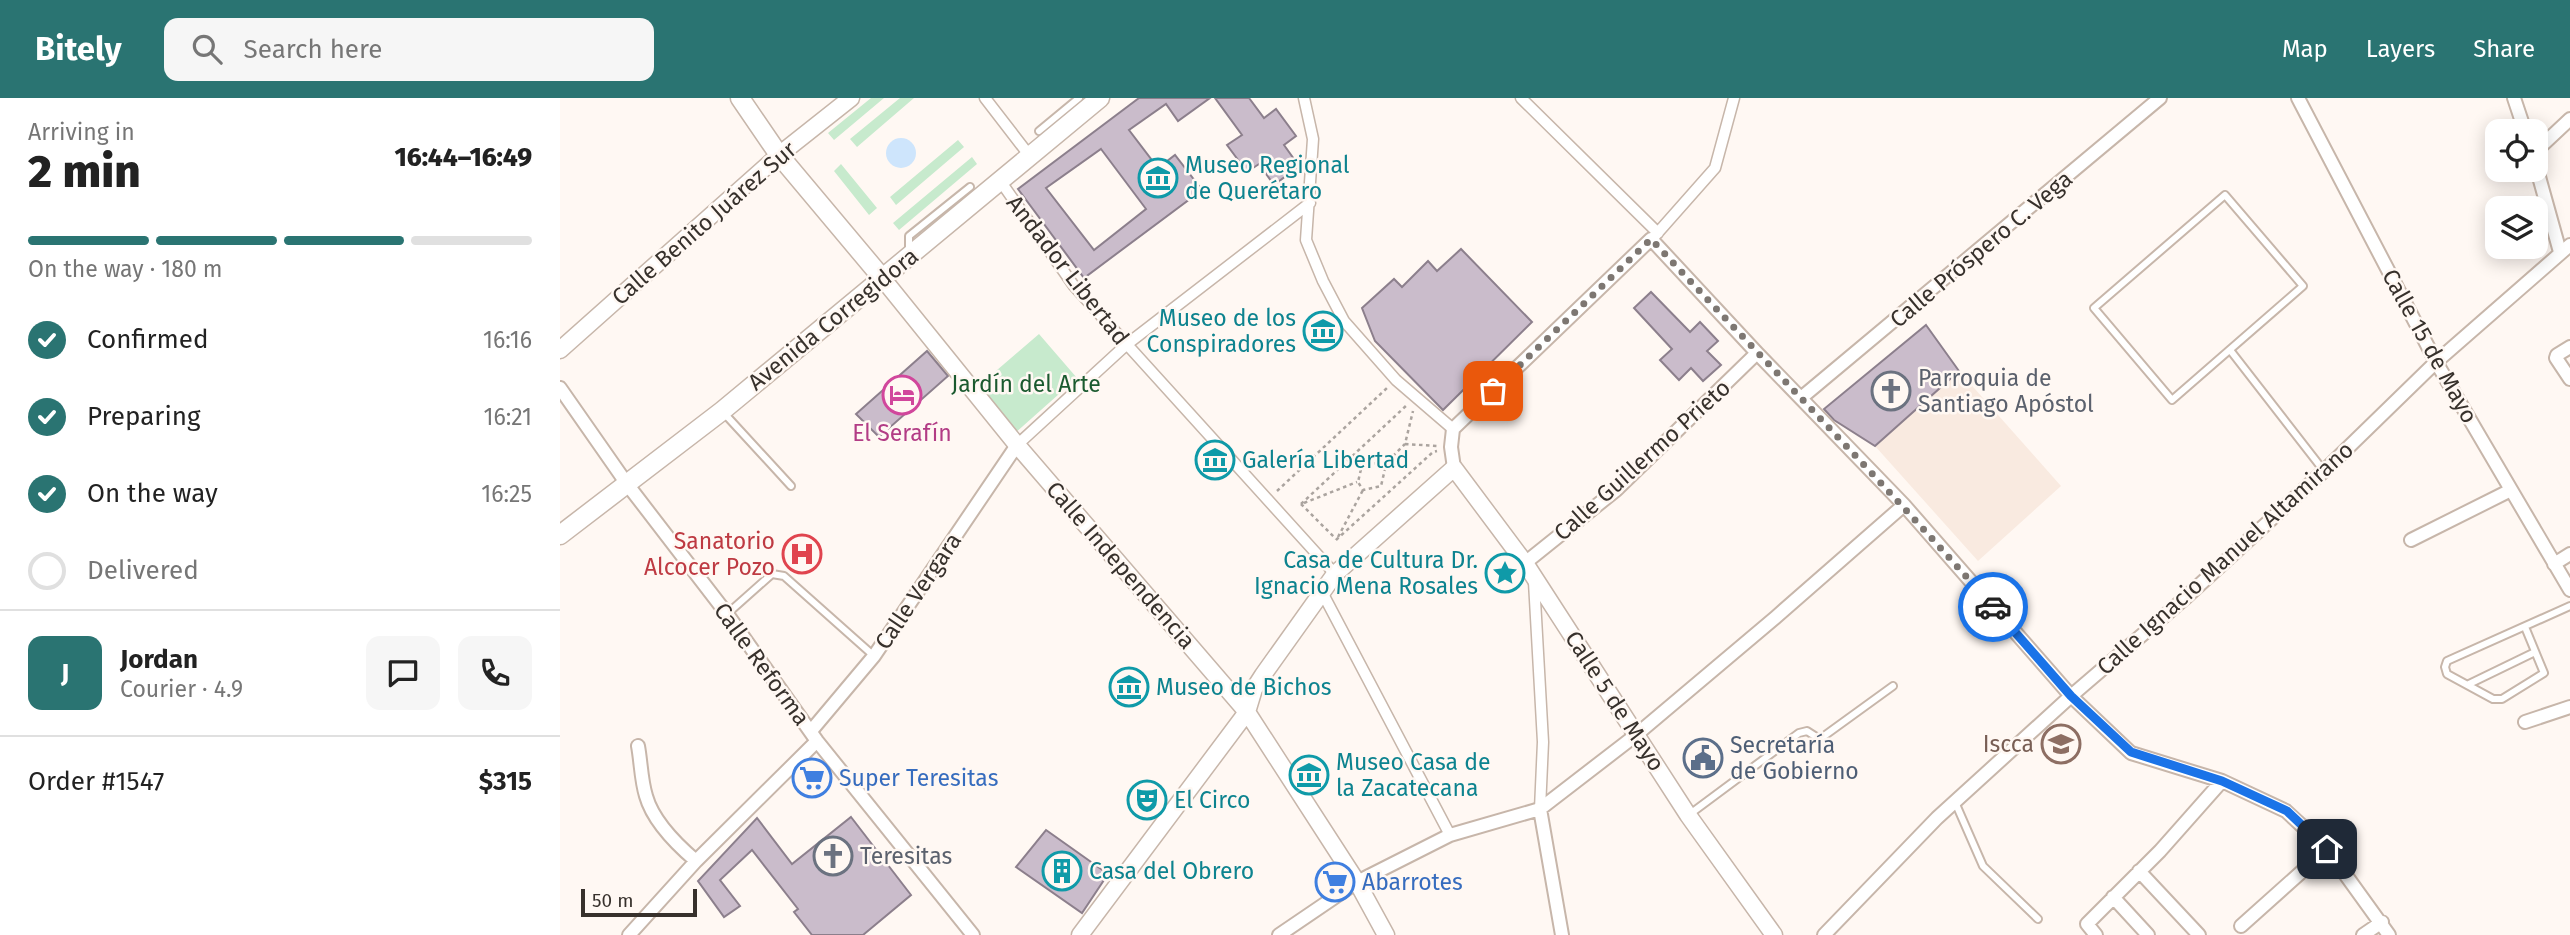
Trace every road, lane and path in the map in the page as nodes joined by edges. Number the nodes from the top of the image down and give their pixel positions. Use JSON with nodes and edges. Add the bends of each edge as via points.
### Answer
{"nodes":[{"id":1,"x":740,"y":98,"type":"edge"},
{"id":2,"x":851,"y":98,"type":"edge"},
{"id":3,"x":985,"y":98,"type":"edge"},
{"id":4,"x":1079,"y":98,"type":"edge"},
{"id":5,"x":1100,"y":98,"type":"edge"},
{"id":6,"x":1304,"y":98,"type":"edge"},
{"id":7,"x":1521,"y":98,"type":"edge"},
{"id":8,"x":1734,"y":98,"type":"edge"},
{"id":9,"x":2160,"y":98,"type":"edge"},
{"id":10,"x":2298,"y":98,"type":"edge"},
{"id":11,"x":2514,"y":98,"type":"edge"},
{"id":12,"x":2521,"y":119,"type":"edge"},
{"id":13,"x":2570,"y":119,"type":"edge"},
{"id":14,"x":1039,"y":131,"type":"dead end"},
{"id":15,"x":2548,"y":140,"type":"edge"},
{"id":16,"x":779,"y":155,"type":"junction"},
{"id":17,"x":1029,"y":155,"type":"junction"},
{"id":18,"x":2542,"y":182,"type":"edge"},
{"id":19,"x":1001,"y":183,"type":"junction"},
{"id":20,"x":970,"y":187,"type":"dead end"},
{"id":21,"x":1310,"y":203,"type":"junction"},
{"id":22,"x":1294,"y":215,"type":"junction"},
{"id":23,"x":1655,"y":236,"type":"junction"},
{"id":24,"x":1306,"y":240,"type":"junction"},
{"id":25,"x":2565,"y":249,"type":"edge"},
{"id":26,"x":909,"y":257,"type":"junction"},
{"id":27,"x":883,"y":279,"type":"junction"},
{"id":28,"x":1126,"y":345,"type":"junction"},
{"id":29,"x":2570,"y":347,"type":"edge"},
{"id":30,"x":560,"y":350,"type":"edge"},
{"id":31,"x":2230,"y":350,"type":"junction"},
{"id":32,"x":1757,"y":354,"type":"junction"},
{"id":33,"x":2436,"y":362,"type":"junction"},
{"id":34,"x":2570,"y":379,"type":"edge"},
{"id":35,"x":1396,"y":380,"type":"junction"},
{"id":36,"x":560,"y":388,"type":"edge"},
{"id":37,"x":1416,"y":397,"type":"junction"},
{"id":38,"x":1801,"y":398,"type":"junction"},
{"id":39,"x":722,"y":411,"type":"junction"},
{"id":40,"x":1453,"y":429,"type":"junction"},
{"id":41,"x":1405,"y":444,"type":"junction"},
{"id":42,"x":1017,"y":445,"type":"junction"},
{"id":43,"x":1451,"y":447,"type":"junction"},
{"id":44,"x":1354,"y":454,"type":"junction"},
{"id":45,"x":1362,"y":465,"type":"junction"},
{"id":46,"x":1383,"y":466,"type":"junction"},
{"id":47,"x":1454,"y":468,"type":"junction"},
{"id":48,"x":2324,"y":471,"type":"junction"},
{"id":49,"x":1357,"y":482,"type":"junction"},
{"id":50,"x":627,"y":484,"type":"junction"},
{"id":51,"x":791,"y":486,"type":"dead end"},
{"id":52,"x":1381,"y":486,"type":"junction"},
{"id":53,"x":1363,"y":489,"type":"junction"},
{"id":54,"x":2511,"y":490,"type":"junction"},
{"id":55,"x":1388,"y":494,"type":"junction"},
{"id":56,"x":1267,"y":500,"type":"junction"},
{"id":57,"x":1301,"y":504,"type":"junction"},
{"id":58,"x":1904,"y":505,"type":"junction"},
{"id":59,"x":560,"y":534,"type":"edge"},
{"id":60,"x":1336,"y":540,"type":"junction"},
{"id":61,"x":2411,"y":540,"type":"dead end"},
{"id":62,"x":2570,"y":554,"type":"edge"},
{"id":63,"x":2554,"y":564,"type":"junction"},
{"id":64,"x":1529,"y":570,"type":"junction"},
{"id":65,"x":1335,"y":574,"type":"junction"},
{"id":66,"x":2570,"y":590,"type":"edge"},
{"id":67,"x":1323,"y":594,"type":"junction"},
{"id":68,"x":2570,"y":606,"type":"edge"},
{"id":69,"x":727,"y":614,"type":"junction"},
{"id":70,"x":2525,"y":627,"type":"junction"},
{"id":71,"x":2535,"y":652,"type":"junction"},
{"id":72,"x":874,"y":656,"type":"junction"},
{"id":73,"x":2467,"y":685,"type":"junction"},
{"id":74,"x":1893,"y":686,"type":"dead end"},
{"id":75,"x":2071,"y":696,"type":"junction"},
{"id":76,"x":2570,"y":708,"type":"edge"},
{"id":77,"x":1247,"y":712,"type":"junction"},
{"id":78,"x":2525,"y":722,"type":"dead end"},
{"id":79,"x":1636,"y":735,"type":"junction"},
{"id":80,"x":814,"y":736,"type":"junction"},
{"id":81,"x":638,"y":746,"type":"dead end"},
{"id":82,"x":2222,"y":781,"type":"junction"},
{"id":83,"x":1955,"y":802,"type":"junction"},
{"id":84,"x":1541,"y":809,"type":"junction"},
{"id":85,"x":1688,"y":815,"type":"junction"},
{"id":86,"x":1450,"y":835,"type":"junction"},
{"id":87,"x":2327,"y":849,"type":"junction"},
{"id":88,"x":696,"y":861,"type":"junction"},
{"id":89,"x":2139,"y":871,"type":"junction"},
{"id":90,"x":1357,"y":881,"type":"junction"},
{"id":91,"x":2113,"y":897,"type":"junction"},
{"id":92,"x":2038,"y":919,"type":"dead end"},
{"id":93,"x":2382,"y":922,"type":"junction"},
{"id":94,"x":2241,"y":926,"type":"dead end"},
{"id":95,"x":629,"y":935,"type":"edge"},
{"id":96,"x":972,"y":935,"type":"edge"},
{"id":97,"x":1080,"y":935,"type":"edge"},
{"id":98,"x":1279,"y":935,"type":"edge"},
{"id":99,"x":1386,"y":935,"type":"edge"},
{"id":100,"x":1562,"y":935,"type":"edge"},
{"id":101,"x":1774,"y":935,"type":"edge"},
{"id":102,"x":1824,"y":935,"type":"edge"},
{"id":103,"x":2096,"y":935,"type":"edge"},
{"id":104,"x":2148,"y":935,"type":"edge"},
{"id":105,"x":2199,"y":935,"type":"edge"},
{"id":106,"x":2363,"y":935,"type":"edge"},
{"id":107,"x":2389,"y":935,"type":"edge"}],
"edges":[{"from":1,"to":16,"type":"main road"},
{"from":2,"to":16,"type":"street","name":"Calle Benito Juárez Sur"},
{"from":3,"to":17,"type":"street"},
{"from":4,"to":14,"type":"lane"},
{"from":5,"to":17,"type":"main road","name":"Avenida Corregidora"},
{"from":6,"to":21,"type":"street","via":[[1313,139]]},
{"from":7,"to":23,"type":"street"},
{"from":8,"to":23,"type":"street","via":[[1716,168]]},
{"from":9,"to":38,"type":"street","name":"Calle Próspero C. Vega"},
{"from":10,"to":33,"type":"street","name":"Calle 15 de Mayo"},
{"from":11,"to":12,"type":"street"},
{"from":13,"to":15,"type":"street"},
{"from":16,"to":27,"type":"main road"},
{"from":16,"to":30,"type":"street","name":"Calle Benito Juárez Sur"},
{"from":17,"to":19,"type":"main road","name":"Avenida Corregidora"},
{"from":18,"to":25,"type":"street"},
{"from":19,"to":26,"type":"main road","name":"Avenida Corregidora"},
{"from":19,"to":28,"type":"street","name":"Andador Libertad","via":[[1074,286]]},
{"from":20,"to":26,"type":"lane","via":[[909,236]]},
{"from":21,"to":22,"type":"street"},
{"from":21,"to":24,"type":"street"},
{"from":22,"to":24,"type":"street"},
{"from":22,"to":28,"type":"street"},
{"from":23,"to":32,"type":"street"},
{"from":23,"to":40,"type":"street"},
{"from":24,"to":35,"type":"street","via":[[1344,321]]},
{"from":25,"to":33,"type":"street","name":"Calle Ignacio Manuel Altamirano"},
{"from":26,"to":27,"type":"main road","name":"Avenida Corregidora"},
{"from":27,"to":39,"type":"main road","name":"Avenida Corregidora"},
{"from":27,"to":42,"type":"street","name":"Calle Independencia"},
{"from":28,"to":42,"type":"street"},
{"from":28,"to":56,"type":"street","name":"Andador Libertad"},
{"from":29,"to":34,"type":"street","via":[[2556,358]]},
{"from":31,"to":31,"type":"lane","via":[[2172,400],[2094,308],[2225,195],[2303,286]]},
{"from":31,"to":48,"type":"lane"},
{"from":32,"to":38,"type":"street"},
{"from":32,"to":64,"type":"street","name":"Calle Guillermo Prieto"},
{"from":33,"to":48,"type":"street","name":"Calle Ignacio Manuel Altamirano"},
{"from":33,"to":54,"type":"street","name":"Calle 15 de Mayo"},
{"from":35,"to":37,"type":"street"},
{"from":35,"to":56,"type":"path"},
{"from":36,"to":50,"type":"street","name":"Calle Reforma"},
{"from":37,"to":40,"type":"street"},
{"from":37,"to":41,"type":"path"},
{"from":37,"to":44,"type":"path"},
{"from":38,"to":58,"type":"street"},
{"from":39,"to":50,"type":"main road","name":"Avenida Corregidora"},
{"from":39,"to":51,"type":"lane"},
{"from":40,"to":43,"type":"street"},
{"from":41,"to":43,"type":"path"},
{"from":41,"to":46,"type":"path"},
{"from":42,"to":72,"type":"street","name":"Calle Vergara"},
{"from":42,"to":77,"type":"street","name":"Calle Independencia"},
{"from":43,"to":47,"type":"street"},
{"from":43,"to":55,"type":"path","via":[[1433,452]]},
{"from":44,"to":45,"type":"path"},
{"from":44,"to":57,"type":"path"},
{"from":45,"to":46,"type":"path"},
{"from":45,"to":49,"type":"path"},
{"from":46,"to":52,"type":"path"},
{"from":47,"to":64,"type":"street","name":"Calle 5 de Mayo"},
{"from":47,"to":65,"type":"street"},
{"from":48,"to":75,"type":"street","name":"Calle Ignacio Manuel Altamirano"},
{"from":49,"to":53,"type":"path"},
{"from":49,"to":57,"type":"path"},
{"from":50,"to":59,"type":"main road","name":"Avenida Corregidora"},
{"from":50,"to":69,"type":"street","name":"Calle Reforma"},
{"from":52,"to":53,"type":"path"},
{"from":52,"to":55,"type":"path"},
{"from":53,"to":60,"type":"path"},
{"from":54,"to":61,"type":"street"},
{"from":54,"to":63,"type":"street","name":"Calle 15 de Mayo"},
{"from":55,"to":60,"type":"path"},
{"from":56,"to":65,"type":"street","name":"Andador Libertad"},
{"from":57,"to":60,"type":"path"},
{"from":58,"to":75,"type":"street"},
{"from":58,"to":79,"type":"street"},
{"from":62,"to":63,"type":"street"},
{"from":63,"to":66,"type":"street","name":"Calle 15 de Mayo"},
{"from":64,"to":79,"type":"street","name":"Calle 5 de Mayo"},
{"from":64,"to":84,"type":"street","via":[[1543,742]]},
{"from":65,"to":67,"type":"street"},
{"from":67,"to":77,"type":"street","via":[[1263,675]]},
{"from":67,"to":86,"type":"street"},
{"from":68,"to":70,"type":"lane"},
{"from":69,"to":72,"type":"lane","via":[[772,573],[785,576]]},
{"from":69,"to":80,"type":"street","name":"Calle Reforma"},
{"from":70,"to":71,"type":"lane"},
{"from":70,"to":73,"type":"lane","via":[[2447,661],[2446,674]]},
{"from":71,"to":73,"type":"lane"},
{"from":71,"to":73,"type":"lane","via":[[2544,673],[2502,699]]},
{"from":72,"to":80,"type":"street","name":"Calle Vergara"},
{"from":74,"to":85,"type":"lane","via":[[1824,736],[1799,733]]},
{"from":75,"to":82,"type":"street","via":[[2131,752]]},
{"from":75,"to":83,"type":"street","name":"Calle Ignacio Manuel Altamirano"},
{"from":76,"to":78,"type":"street"},
{"from":77,"to":90,"type":"street","name":"Calle Independencia"},
{"from":77,"to":97,"type":"street"},
{"from":79,"to":84,"type":"street"},
{"from":79,"to":85,"type":"street","name":"Calle 5 de Mayo"},
{"from":80,"to":88,"type":"street","name":"Calle Vergara"},
{"from":80,"to":96,"type":"street","name":"Calle Reforma"},
{"from":81,"to":88,"type":"street","via":[[646,796],[655,816]]},
{"from":82,"to":87,"type":"street","via":[[2287,811]]},
{"from":82,"to":89,"type":"street"},
{"from":83,"to":92,"type":"lane","via":[[1983,866]]},
{"from":83,"to":102,"type":"street","name":"Calle Ignacio Manuel Altamirano"},
{"from":84,"to":86,"type":"street"},
{"from":84,"to":100,"type":"street"},
{"from":85,"to":101,"type":"street","name":"Calle 5 de Mayo"},
{"from":86,"to":90,"type":"street"},
{"from":87,"to":93,"type":"street"},
{"from":87,"to":94,"type":"street"},
{"from":88,"to":95,"type":"street","name":"Calle Vergara"},
{"from":89,"to":91,"type":"street"},
{"from":89,"to":105,"type":"street"},
{"from":90,"to":98,"type":"street"},
{"from":90,"to":99,"type":"street","name":"Calle Independencia"},
{"from":91,"to":103,"type":"street","via":[[2087,924]]},
{"from":91,"to":104,"type":"street"},
{"from":93,"to":106,"type":"street"},
{"from":93,"to":107,"type":"street"}]}
